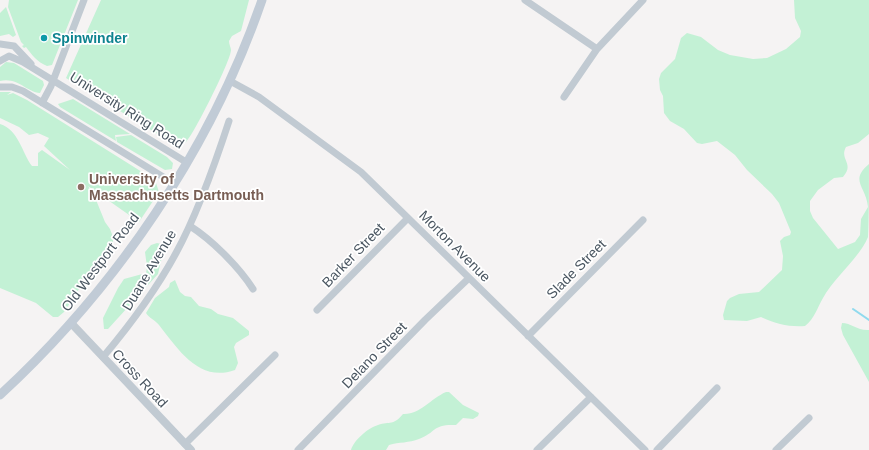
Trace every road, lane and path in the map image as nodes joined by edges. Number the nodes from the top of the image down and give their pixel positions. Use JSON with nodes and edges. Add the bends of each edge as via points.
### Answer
{"nodes":[{"id":1,"x":84,"y":0,"type":"edge"},
{"id":2,"x":262,"y":0,"type":"edge"},
{"id":3,"x":525,"y":0,"type":"edge"},
{"id":4,"x":643,"y":0,"type":"edge"},
{"id":5,"x":0,"y":44,"type":"edge"},
{"id":6,"x":597,"y":49,"type":"junction"},
{"id":7,"x":0,"y":61,"type":"edge"},
{"id":8,"x":39,"y":72,"type":"junction"},
{"id":9,"x":53,"y":80,"type":"junction"},
{"id":10,"x":230,"y":81,"type":"junction"},
{"id":11,"x":0,"y":87,"type":"edge"},
{"id":12,"x":564,"y":97,"type":"dead end"},
{"id":13,"x":42,"y":103,"type":"junction"},
{"id":14,"x":229,"y":121,"type":"dead end"},
{"id":15,"x":186,"y":162,"type":"junction"},
{"id":16,"x":173,"y":183,"type":"junction"},
{"id":17,"x":408,"y":218,"type":"junction"},
{"id":18,"x":643,"y":220,"type":"dead end"},
{"id":19,"x":190,"y":226,"type":"junction"},
{"id":20,"x":469,"y":278,"type":"junction"},
{"id":21,"x":254,"y":289,"type":"dead end"},
{"id":22,"x":317,"y":310,"type":"dead end"},
{"id":23,"x":71,"y":323,"type":"junction"},
{"id":24,"x":528,"y":336,"type":"junction"},
{"id":25,"x":276,"y":355,"type":"dead end"},
{"id":26,"x":103,"y":357,"type":"junction"},
{"id":27,"x":716,"y":388,"type":"dead end"},
{"id":28,"x":0,"y":395,"type":"edge"},
{"id":29,"x":591,"y":397,"type":"junction"},
{"id":30,"x":809,"y":418,"type":"dead end"},
{"id":31,"x":188,"y":447,"type":"edge"},
{"id":32,"x":298,"y":450,"type":"edge"},
{"id":33,"x":537,"y":450,"type":"edge"},
{"id":34,"x":645,"y":450,"type":"edge"},
{"id":35,"x":657,"y":450,"type":"edge"},
{"id":36,"x":776,"y":450,"type":"edge"}],
"edges":[{"from":1,"to":9,"type":"street","name":"University Ring Road"},
{"from":2,"to":10,"type":"main road","name":"Old Westport Road"},
{"from":3,"to":6,"type":"street"},
{"from":4,"to":6,"type":"street"},
{"from":5,"to":8,"type":"street","via":[[9,44],[17,48]]},
{"from":6,"to":12,"type":"street"},
{"from":7,"to":8,"type":"street","name":"University Ring Road","via":[[11,56]]},
{"from":8,"to":9,"type":"street","name":"University Ring Road"},
{"from":9,"to":13,"type":"street","name":"University Ring Road"},
{"from":9,"to":15,"type":"street","name":"University Ring Road"},
{"from":10,"to":15,"type":"main road","name":"Old Westport Road"},
{"from":10,"to":17,"type":"street","name":"Morton Avenue","via":[[259,97],[339,155],[361,172]]},
{"from":11,"to":13,"type":"street","via":[[17,89]]},
{"from":13,"to":16,"type":"street"},
{"from":14,"to":19,"type":"street","name":"Duane Avenue"},
{"from":15,"to":16,"type":"main road","name":"Old Westport Road"},
{"from":16,"to":23,"type":"main road","name":"Old Westport Road","via":[[127,254]]},
{"from":17,"to":20,"type":"street","name":"Morton Avenue"},
{"from":17,"to":22,"type":"street","name":"Barker Street"},
{"from":18,"to":24,"type":"street","name":"Slade Street"},
{"from":19,"to":21,"type":"street","via":[[204,235],[244,275]]},
{"from":19,"to":26,"type":"street","name":"Duane Avenue","via":[[164,274],[132,322]]},
{"from":20,"to":24,"type":"street","name":"Morton Avenue"},
{"from":20,"to":32,"type":"street","name":"Delano Street"},
{"from":23,"to":26,"type":"street","name":"Cross Road"},
{"from":23,"to":28,"type":"main road","name":"Old Westport Road"},
{"from":24,"to":29,"type":"street","name":"Morton Avenue"},
{"from":25,"to":31,"type":"street"},
{"from":26,"to":31,"type":"street","name":"Cross Road"},
{"from":27,"to":35,"type":"street"},
{"from":29,"to":33,"type":"street"},
{"from":29,"to":34,"type":"street","name":"Morton Avenue"},
{"from":30,"to":36,"type":"street"}]}
